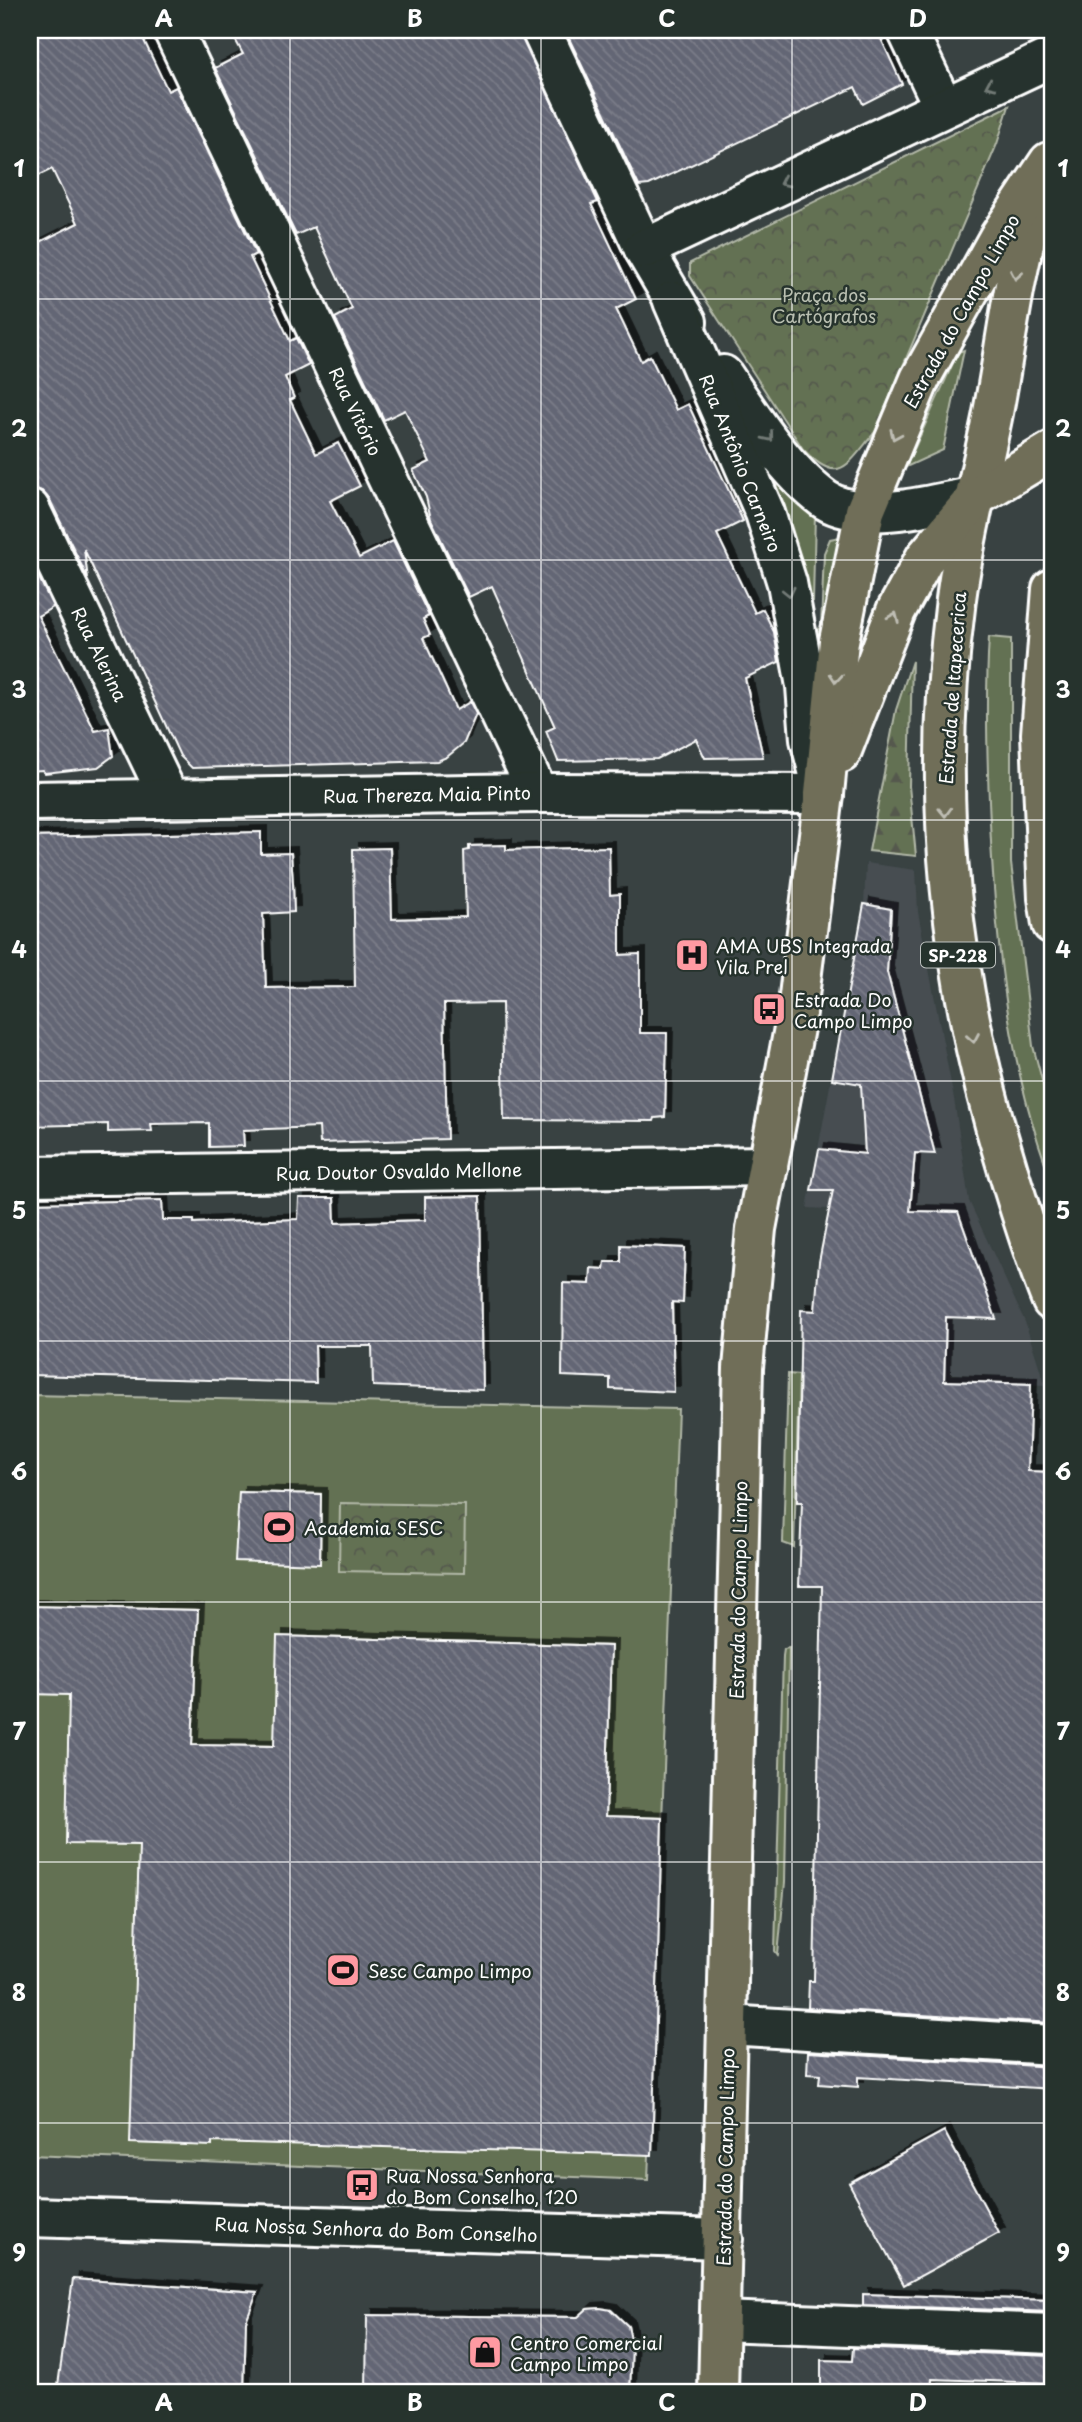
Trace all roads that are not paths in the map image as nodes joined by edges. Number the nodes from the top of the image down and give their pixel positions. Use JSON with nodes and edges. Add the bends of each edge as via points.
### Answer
{"nodes":[{"id":1,"x":173,"y":30,"type":"edge"},
{"id":2,"x":541,"y":30,"type":"edge"},
{"id":3,"x":907,"y":30,"type":"edge"},
{"id":4,"x":1052,"y":57,"type":"edge"},
{"id":5,"x":943,"y":106,"type":"junction"},
{"id":6,"x":1051,"y":160,"type":"edge"},
{"id":7,"x":644,"y":249,"type":"junction"},
{"id":8,"x":673,"y":302,"type":"junction"},
{"id":9,"x":1052,"y":451,"type":"edge"},
{"id":10,"x":977,"y":496,"type":"junction"},
{"id":11,"x":30,"y":509,"type":"edge"},
{"id":12,"x":864,"y":511,"type":"junction"},
{"id":13,"x":1052,"y":590,"type":"edge"},
{"id":14,"x":538,"y":793,"type":"junction"},
{"id":15,"x":824,"y":794,"type":"junction"},
{"id":16,"x":169,"y":798,"type":"junction"},
{"id":17,"x":30,"y":801,"type":"edge"},
{"id":18,"x":1052,"y":924,"type":"edge"},
{"id":19,"x":768,"y":1166,"type":"junction"},
{"id":20,"x":30,"y":1175,"type":"edge"},
{"id":21,"x":1052,"y":1301,"type":"edge"},
{"id":22,"x":728,"y":2025,"type":"junction"},
{"id":23,"x":1052,"y":2045,"type":"edge"},
{"id":24,"x":30,"y":2217,"type":"edge"},
{"id":25,"x":723,"y":2239,"type":"junction"},
{"id":26,"x":721,"y":2321,"type":"junction"},
{"id":27,"x":1052,"y":2334,"type":"edge"},
{"id":28,"x":718,"y":2392,"type":"edge"}],
"edges":[{"from":1,"to":14,"type":"street","name":"Rua Vitório"},
{"from":2,"to":7,"type":"street","name":"Rua Antônio Carneiro"},
{"from":3,"to":5,"type":"street"},
{"from":4,"to":5,"type":"street","one_way":true},
{"from":5,"to":7,"type":"street","one_way":true},
{"from":6,"to":10,"type":"main road","name":"Estrada de Itapecerica","number":"SP-228","one_way":true,"via":[[1019,255]]},
{"from":6,"to":12,"type":"main road","name":"Estrada do Campo Limpo","one_way":true,"via":[[999,237],[920,379]]},
{"from":7,"to":8,"type":"street","name":"Rua Antônio Carneiro"},
{"from":8,"to":12,"type":"street","name":"Rua Antônio Carneiro","one_way":true,"via":[[749,413],[804,480],[825,500]]},
{"from":8,"to":15,"type":"street","name":"Rua Antônio Carneiro","one_way":true,"via":[[765,513],[787,583],[806,685],[810,739]]},
{"from":9,"to":10,"type":"main road","name":"Estrada do Campo Limpo"},
{"from":10,"to":12,"type":"street","name":"Rua Antônio Carneiro"},
{"from":15,"to":10,"type":"main road","name":"Estrada do Campo Limpo","one_way":true,"via":[[896,611],[925,558]]},
{"from":10,"to":21,"type":"main road","name":"Estrada de Itapecerica","number":"SP-228","one_way":true,"via":[[956,598],[951,650],[943,756],[947,864],[982,1088]]},
{"from":11,"to":16,"type":"street","name":"Rua Alerina"},
{"from":12,"to":15,"type":"main road","name":"Estrada do Campo Limpo","one_way":true,"via":[[839,641]]},
{"from":13,"to":18,"type":"main road","via":[[1041,734]]},
{"from":14,"to":15,"type":"street","name":"Rua Thereza Maia Pinto"},
{"from":14,"to":16,"type":"street","name":"Rua Thereza Maia Pinto"},
{"from":15,"to":19,"type":"main road","name":"Estrada do Campo Limpo","via":[[797,1012]]},
{"from":16,"to":17,"type":"street","name":"Rua Thereza Maia Pinto"},
{"from":19,"to":20,"type":"street","name":"Rua Doutor Osvaldo Mellone"},
{"from":19,"to":22,"type":"main road","name":"Estrada do Campo Limpo","via":[[756,1228],[743,1368]]},
{"from":22,"to":23,"type":"street"},
{"from":22,"to":25,"type":"main road","name":"Estrada do Campo Limpo"},
{"from":24,"to":25,"type":"street","name":"Rua Nossa Senhora do Bom Conselho"},
{"from":25,"to":26,"type":"main road","name":"Estrada do Campo Limpo"},
{"from":26,"to":27,"type":"street"},
{"from":26,"to":28,"type":"main road","name":"Estrada do Campo Limpo"}]}
